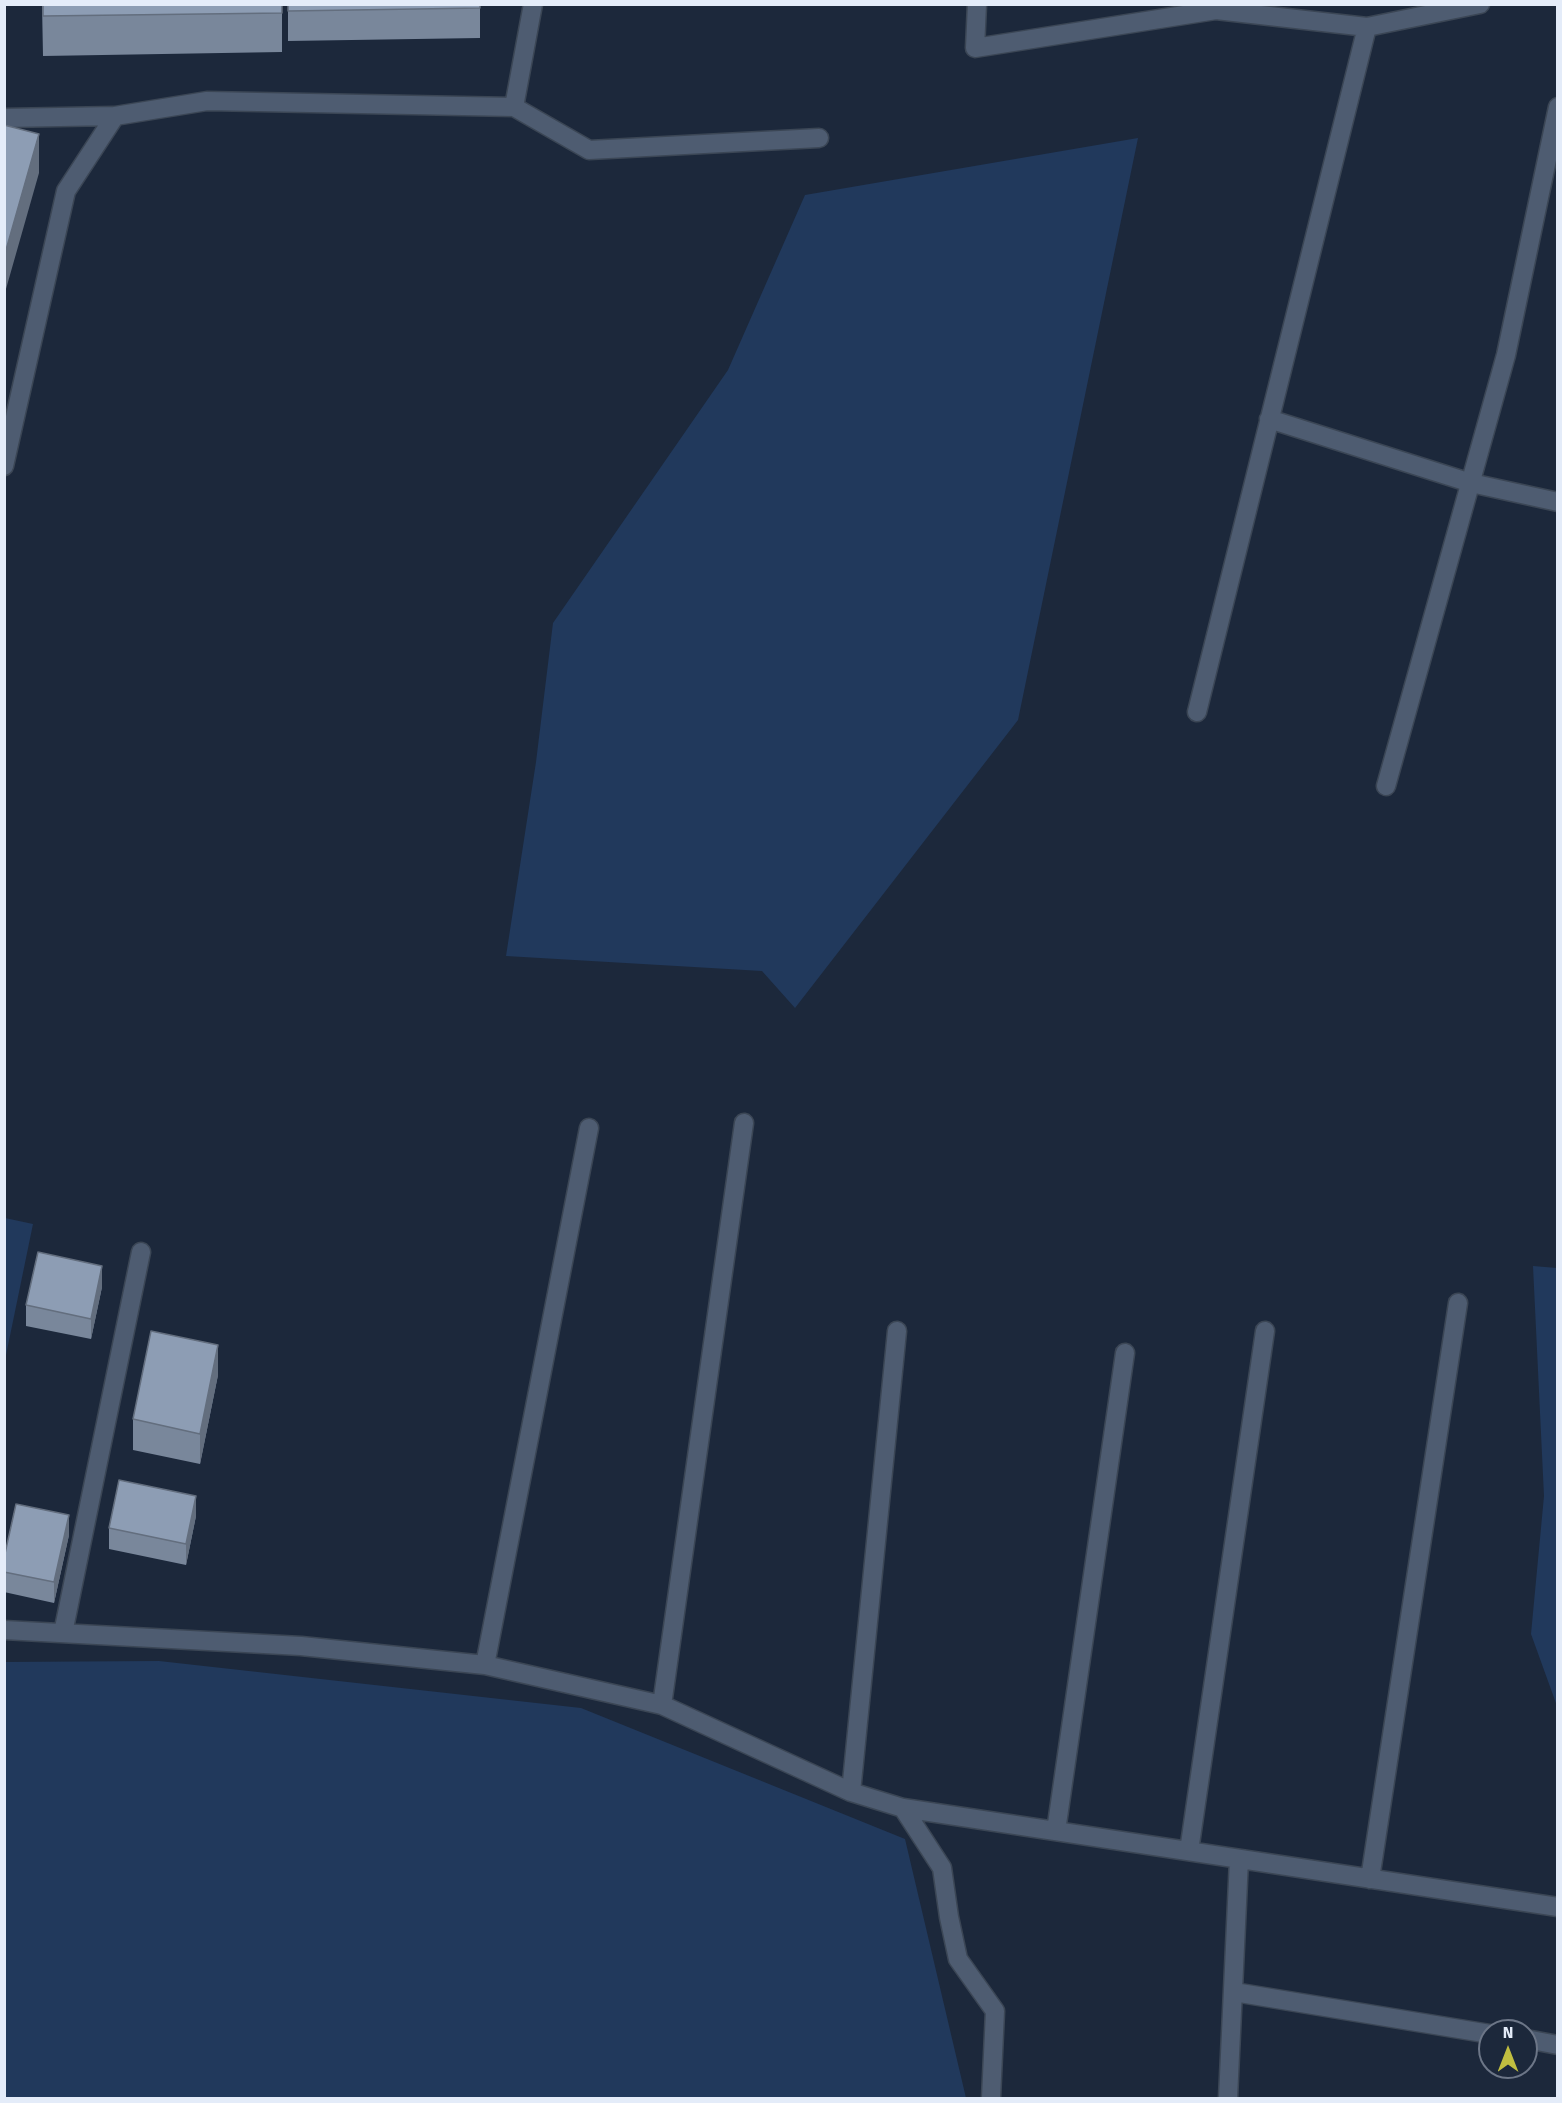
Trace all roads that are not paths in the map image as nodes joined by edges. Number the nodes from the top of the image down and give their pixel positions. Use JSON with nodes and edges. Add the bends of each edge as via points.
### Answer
{"nodes":[{"id":1,"x":533,"y":4,"type":"edge"},
{"id":2,"x":977,"y":4,"type":"edge"},
{"id":3,"x":1470,"y":5,"type":"edge"},
{"id":4,"x":1217,"y":7,"type":"edge"},
{"id":5,"x":1367,"y":27,"type":"junction"},
{"id":6,"x":514,"y":106,"type":"junction"},
{"id":7,"x":1557,"y":107,"type":"edge"},
{"id":8,"x":114,"y":116,"type":"junction"},
{"id":9,"x":4,"y":118,"type":"edge"},
{"id":10,"x":819,"y":138,"type":"dead end"},
{"id":11,"x":1269,"y":419,"type":"junction"},
{"id":12,"x":4,"y":466,"type":"edge"},
{"id":13,"x":1471,"y":483,"type":"junction"},
{"id":14,"x":1557,"y":502,"type":"edge"},
{"id":15,"x":1197,"y":712,"type":"dead end"},
{"id":16,"x":1386,"y":786,"type":"dead end"},
{"id":17,"x":744,"y":1123,"type":"dead end"},
{"id":18,"x":589,"y":1128,"type":"dead end"},
{"id":19,"x":141,"y":1252,"type":"dead end"},
{"id":20,"x":1458,"y":1302,"type":"dead end"},
{"id":21,"x":897,"y":1331,"type":"dead end"},
{"id":22,"x":1265,"y":1331,"type":"dead end"},
{"id":23,"x":1125,"y":1353,"type":"dead end"},
{"id":24,"x":4,"y":1630,"type":"edge"},
{"id":25,"x":63,"y":1633,"type":"junction"},
{"id":26,"x":485,"y":1665,"type":"junction"},
{"id":27,"x":663,"y":1705,"type":"junction"},
{"id":28,"x":850,"y":1792,"type":"junction"},
{"id":29,"x":903,"y":1808,"type":"junction"},
{"id":30,"x":1056,"y":1831,"type":"junction"},
{"id":31,"x":1189,"y":1851,"type":"junction"},
{"id":32,"x":1239,"y":1859,"type":"junction"},
{"id":33,"x":1370,"y":1879,"type":"junction"},
{"id":34,"x":1557,"y":1907,"type":"edge"},
{"id":35,"x":1234,"y":1992,"type":"junction"},
{"id":36,"x":1478,"y":2032,"type":"edge"},
{"id":37,"x":1538,"y":2041,"type":"edge"},
{"id":38,"x":1557,"y":2045,"type":"edge"},
{"id":39,"x":991,"y":2098,"type":"edge"},
{"id":40,"x":1228,"y":2098,"type":"edge"}],
"edges":[{"from":1,"to":6,"type":"street"},
{"from":2,"to":4,"type":"street","via":[[975,48]]},
{"from":3,"to":5,"type":"street"},
{"from":4,"to":5,"type":"street"},
{"from":5,"to":11,"type":"street"},
{"from":6,"to":8,"type":"street","via":[[207,101]]},
{"from":6,"to":10,"type":"street","via":[[589,150]]},
{"from":7,"to":13,"type":"street","via":[[1506,356]]},
{"from":8,"to":9,"type":"street"},
{"from":8,"to":12,"type":"street","via":[[66,191]]},
{"from":11,"to":13,"type":"street"},
{"from":11,"to":15,"type":"street"},
{"from":13,"to":14,"type":"street"},
{"from":13,"to":16,"type":"street"},
{"from":17,"to":27,"type":"street"},
{"from":18,"to":26,"type":"street"},
{"from":19,"to":25,"type":"street"},
{"from":20,"to":33,"type":"street"},
{"from":21,"to":28,"type":"street"},
{"from":22,"to":31,"type":"street"},
{"from":23,"to":30,"type":"street"},
{"from":24,"to":25,"type":"street"},
{"from":25,"to":26,"type":"street","via":[[301,1646]]},
{"from":26,"to":27,"type":"street"},
{"from":27,"to":28,"type":"street"},
{"from":28,"to":29,"type":"street"},
{"from":29,"to":30,"type":"street"},
{"from":29,"to":39,"type":"street","via":[[942,1868],[958,1959],[995,2011]]},
{"from":30,"to":31,"type":"street"},
{"from":31,"to":32,"type":"street"},
{"from":32,"to":33,"type":"street"},
{"from":32,"to":35,"type":"street"},
{"from":33,"to":34,"type":"street"},
{"from":35,"to":36,"type":"street"},
{"from":35,"to":40,"type":"street"},
{"from":37,"to":38,"type":"street"}]}
